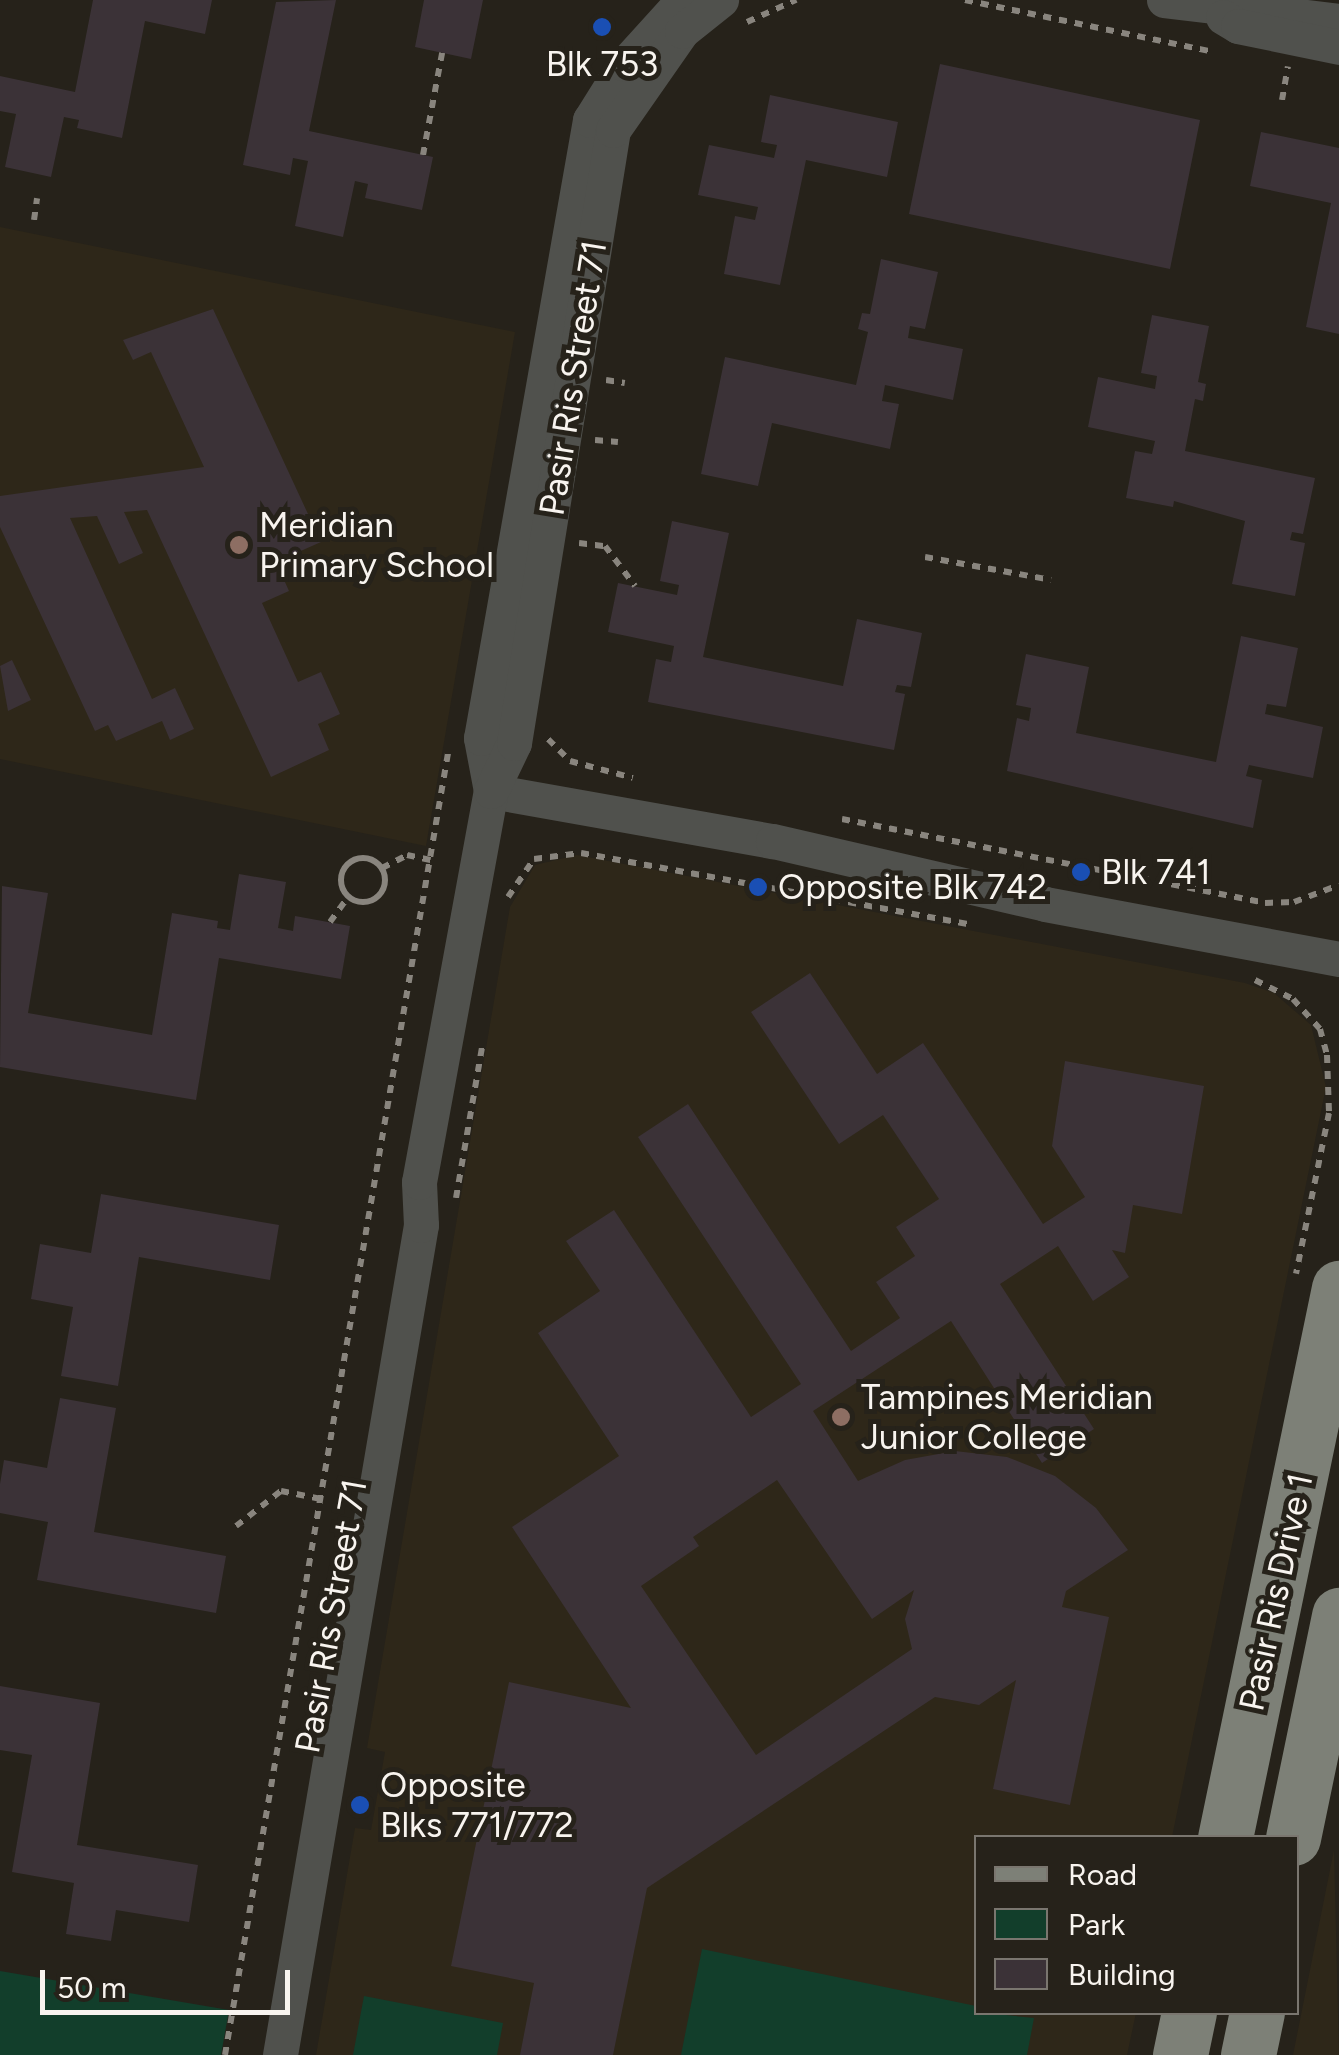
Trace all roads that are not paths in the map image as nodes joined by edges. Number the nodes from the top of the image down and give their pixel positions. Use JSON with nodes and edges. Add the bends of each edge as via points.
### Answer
{"nodes":[{"id":1,"x":682,"y":0,"type":"edge"},
{"id":2,"x":1164,"y":0,"type":"edge"},
{"id":3,"x":1214,"y":10,"type":"junction"},
{"id":4,"x":728,"y":15,"type":"edge"},
{"id":5,"x":1339,"y":21,"type":"edge"},
{"id":6,"x":1339,"y":47,"type":"edge"},
{"id":7,"x":491,"y":791,"type":"junction"},
{"id":8,"x":1339,"y":959,"type":"edge"},
{"id":9,"x":419,"y":1182,"type":"junction"},
{"id":10,"x":1317,"y":1283,"type":"edge"},
{"id":11,"x":1339,"y":1615,"type":"edge"},
{"id":12,"x":1225,"y":1835,"type":"edge"},
{"id":13,"x":1294,"y":1835,"type":"edge"},
{"id":14,"x":1187,"y":2015,"type":"edge"},
{"id":15,"x":1255,"y":2015,"type":"edge"},
{"id":16,"x":258,"y":2055,"type":"edge"},
{"id":17,"x":280,"y":2055,"type":"edge"},
{"id":18,"x":1180,"y":2055,"type":"edge"},
{"id":19,"x":1248,"y":2055,"type":"edge"}],
"edges":[{"from":1,"to":7,"type":"street","name":"Pasir Ris Street 71","via":[[625,64],[590,120],[482,738]]},
{"from":2,"to":3,"type":"street"},
{"from":3,"to":5,"type":"street","via":[[1266,8]]},
{"from":3,"to":6,"type":"street","via":[[1238,26]]},
{"from":4,"to":7,"type":"street","name":"Pasir Ris Street 71","via":[[682,31],[613,130],[514,743]]},
{"from":7,"to":8,"type":"street","via":[[773,841],[1045,904]]},
{"from":7,"to":9,"type":"street","name":"Pasir Ris Street 71"},
{"from":9,"to":16,"type":"street","name":"Pasir Ris Street 71","via":[[398,1224]]},
{"from":9,"to":17,"type":"street","name":"Pasir Ris Street 71","via":[[421,1226]]},
{"from":10,"to":12,"type":"main road","name":"Pasir Ris Drive 1"},
{"from":11,"to":13,"type":"main road","name":"Pasir Ris Drive 1"},
{"from":14,"to":18,"type":"main road"},
{"from":15,"to":19,"type":"main road"}]}
